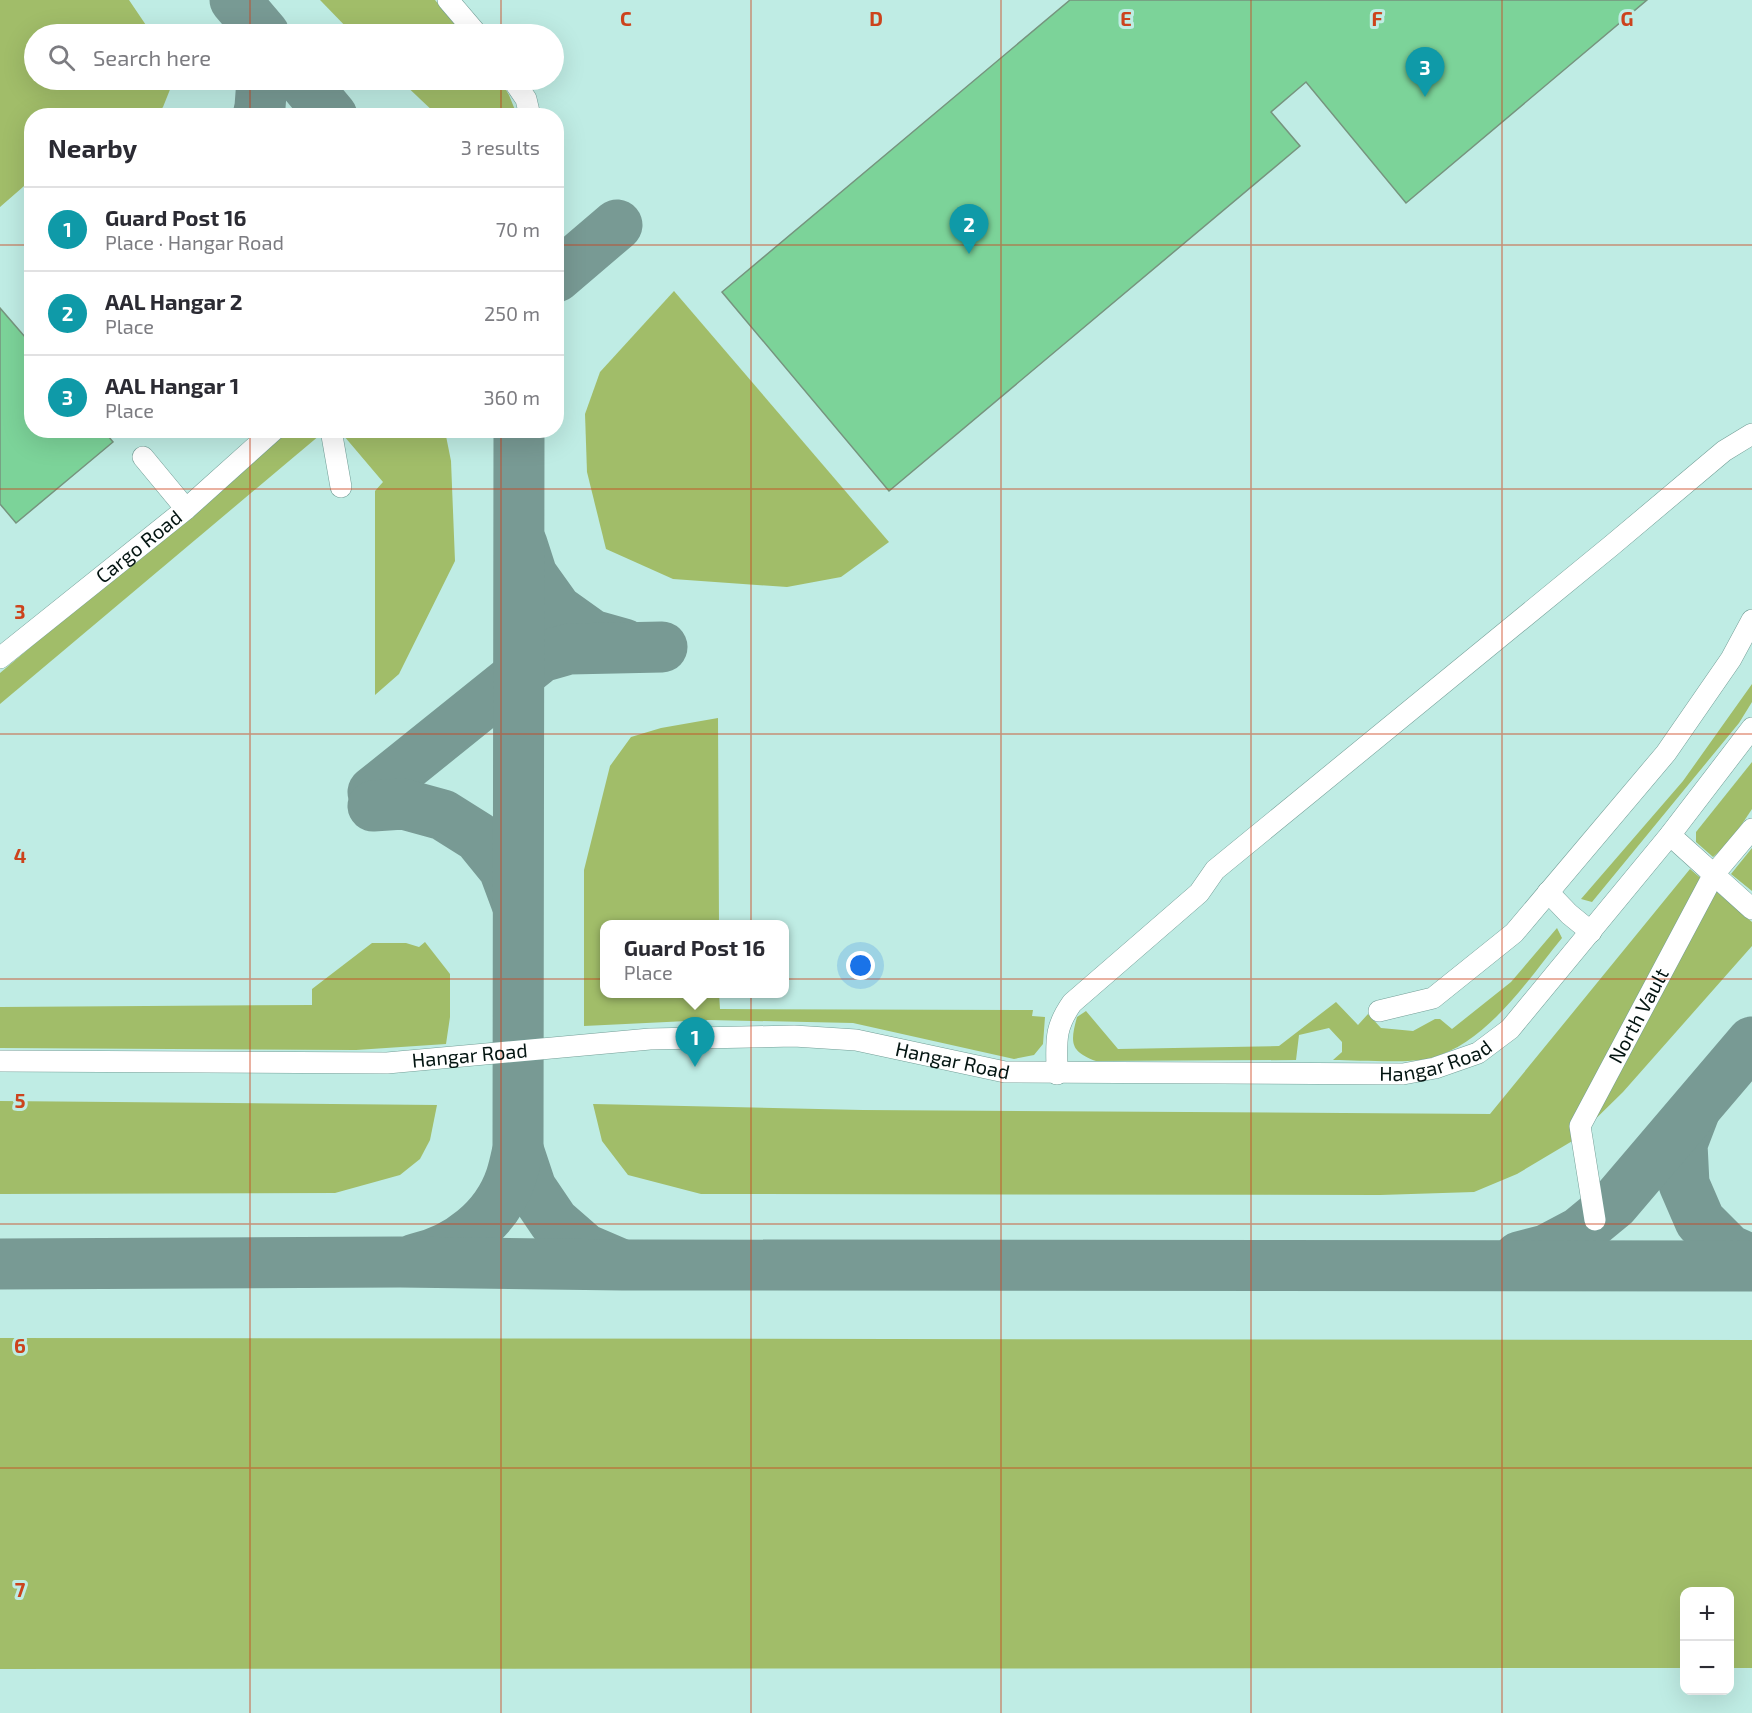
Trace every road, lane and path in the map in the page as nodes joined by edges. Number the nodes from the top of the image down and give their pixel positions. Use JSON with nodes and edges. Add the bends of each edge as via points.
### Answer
{"nodes":[{"id":1,"x":448,"y":0,"type":"edge"},
{"id":2,"x":468,"y":24,"type":"edge"},
{"id":3,"x":520,"y":90,"type":"edge"},
{"id":4,"x":528,"y":108,"type":"edge"},
{"id":5,"x":1752,"y":434,"type":"edge"},
{"id":6,"x":265,"y":438,"type":"edge"},
{"id":7,"x":332,"y":438,"type":"edge"},
{"id":8,"x":143,"y":457,"type":"dead end"},
{"id":9,"x":341,"y":487,"type":"dead end"},
{"id":10,"x":186,"y":509,"type":"junction"},
{"id":11,"x":1752,"y":620,"type":"edge"},
{"id":12,"x":0,"y":658,"type":"edge"},
{"id":13,"x":1752,"y":728,"type":"edge"},
{"id":14,"x":1752,"y":830,"type":"edge"},
{"id":15,"x":1670,"y":835,"type":"junction"},
{"id":16,"x":1714,"y":874,"type":"junction"},
{"id":17,"x":1548,"y":892,"type":"junction"},
{"id":18,"x":1752,"y":909,"type":"edge"},
{"id":19,"x":1591,"y":932,"type":"junction"},
{"id":20,"x":1379,"y":1011,"type":"dead end"},
{"id":21,"x":0,"y":1061,"type":"edge"},
{"id":22,"x":1057,"y":1074,"type":"junction"},
{"id":23,"x":1595,"y":1220,"type":"dead end"}],
"edges":[{"from":1,"to":2,"type":"street"},
{"from":3,"to":4,"type":"street"},
{"from":5,"to":22,"type":"street","via":[[1724,451],[1215,870],[1200,893],[1072,1003],[1061,1018],[1057,1034]]},
{"from":6,"to":10,"type":"street","name":"Cargo Road"},
{"from":7,"to":9,"type":"street"},
{"from":8,"to":10,"type":"street"},
{"from":10,"to":12,"type":"street","name":"Cargo Road"},
{"from":11,"to":17,"type":"street","via":[[1731,659],[1665,753]]},
{"from":13,"to":15,"type":"street","name":"Hangar Road"},
{"from":14,"to":16,"type":"street","name":"North Vault"},
{"from":15,"to":16,"type":"street"},
{"from":15,"to":19,"type":"street","name":"Hangar Road"},
{"from":16,"to":18,"type":"street"},
{"from":16,"to":23,"type":"street","name":"North Vault","via":[[1580,1126]]},
{"from":17,"to":19,"type":"street"},
{"from":17,"to":20,"type":"street","via":[[1514,933],[1433,998]]},
{"from":19,"to":22,"type":"street","name":"Hangar Road","via":[[1510,1029],[1478,1053],[1435,1068],[1403,1074]]},
{"from":21,"to":22,"type":"street","name":"Hangar Road","via":[[387,1063],[650,1039],[794,1036],[856,1040],[1005,1072]]}]}
